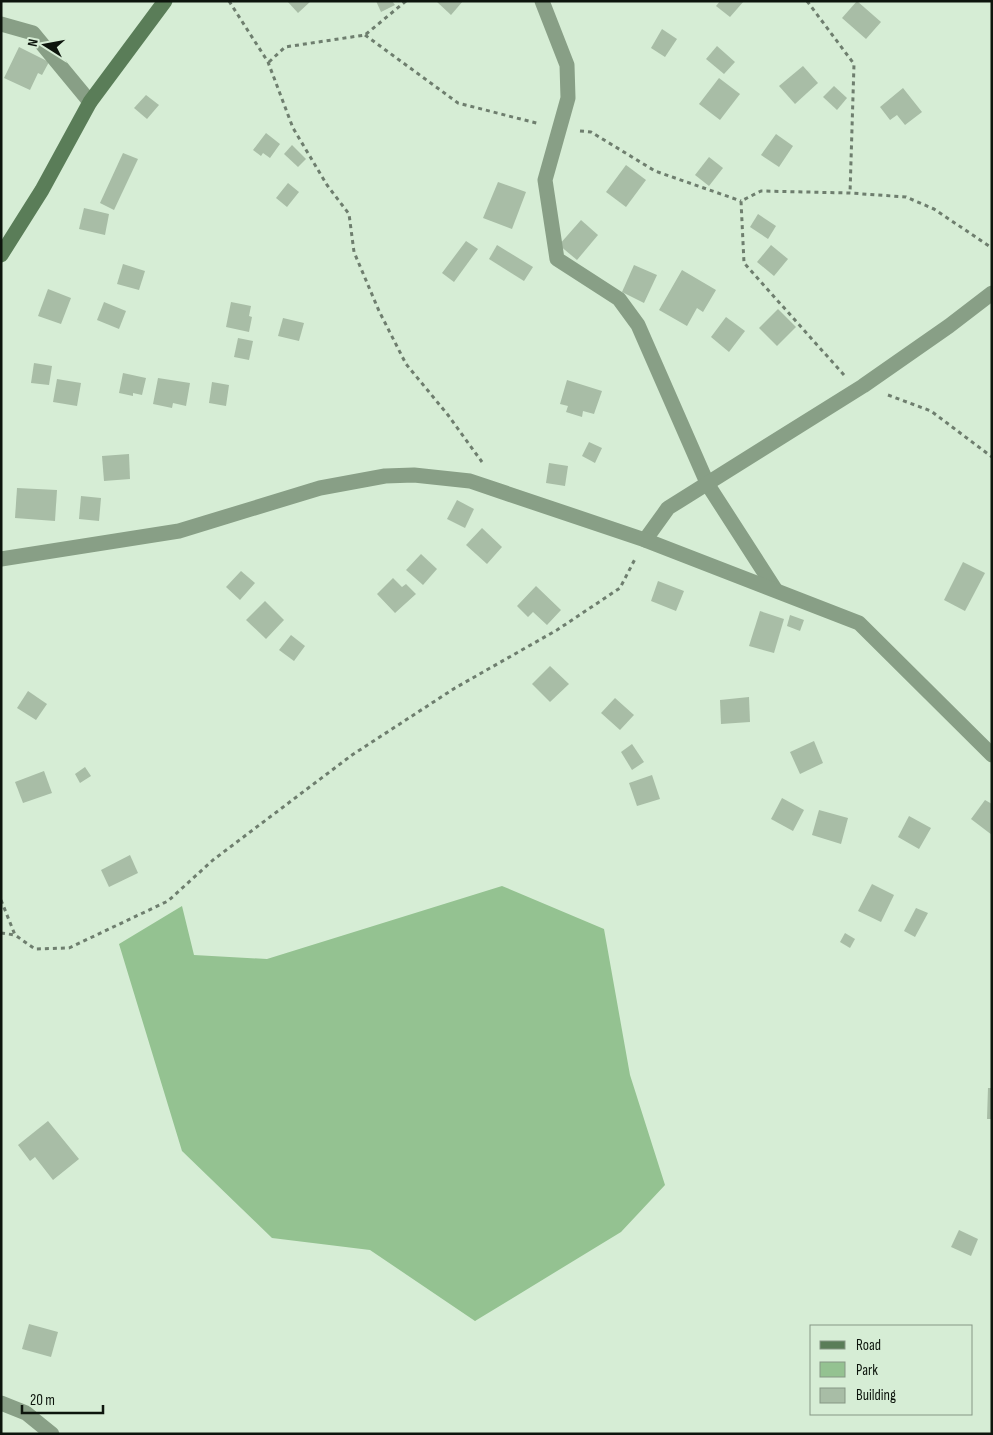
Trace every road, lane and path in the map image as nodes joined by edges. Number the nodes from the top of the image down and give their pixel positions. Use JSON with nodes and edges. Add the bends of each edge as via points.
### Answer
{"nodes":[{"id":1,"x":164,"y":1,"type":"edge"},
{"id":2,"x":229,"y":1,"type":"edge"},
{"id":3,"x":406,"y":1,"type":"edge"},
{"id":4,"x":542,"y":1,"type":"edge"},
{"id":5,"x":807,"y":1,"type":"edge"},
{"id":6,"x":1,"y":24,"type":"edge"},
{"id":7,"x":366,"y":36,"type":"junction"},
{"id":8,"x":268,"y":62,"type":"junction"},
{"id":9,"x":90,"y":102,"type":"junction"},
{"id":10,"x":558,"y":129,"type":"junction"},
{"id":11,"x":850,"y":193,"type":"junction"},
{"id":12,"x":741,"y":201,"type":"junction"},
{"id":13,"x":992,"y":248,"type":"edge"},
{"id":14,"x":1,"y":255,"type":"edge"},
{"id":15,"x":992,"y":293,"type":"edge"},
{"id":16,"x":863,"y":386,"type":"junction"},
{"id":17,"x":992,"y":457,"type":"edge"},
{"id":18,"x":708,"y":485,"type":"junction"},
{"id":19,"x":501,"y":490,"type":"junction"},
{"id":20,"x":645,"y":540,"type":"junction"},
{"id":21,"x":1,"y":559,"type":"edge"},
{"id":22,"x":775,"y":589,"type":"junction"},
{"id":23,"x":992,"y":755,"type":"edge"},
{"id":24,"x":1,"y":900,"type":"edge"},
{"id":25,"x":1,"y":933,"type":"edge"},
{"id":26,"x":15,"y":935,"type":"junction"},
{"id":27,"x":1,"y":1403,"type":"edge"},
{"id":28,"x":52,"y":1434,"type":"edge"}],
"edges":[{"from":1,"to":9,"type":"street"},
{"from":2,"to":8,"type":"path"},
{"from":3,"to":7,"type":"path"},
{"from":4,"to":10,"type":"street","via":[[567,65],[568,98]]},
{"from":5,"to":11,"type":"path","via":[[854,64]]},
{"from":6,"to":9,"type":"street","via":[[33,33]]},
{"from":7,"to":8,"type":"path","via":[[284,47]]},
{"from":7,"to":10,"type":"path","via":[[458,103]]},
{"from":8,"to":19,"type":"path","via":[[293,128],[327,185],[350,214],[354,252],[406,364],[448,415]]},
{"from":9,"to":14,"type":"street","via":[[42,190]]},
{"from":10,"to":12,"type":"path","via":[[591,132],[655,171]]},
{"from":10,"to":18,"type":"street","via":[[545,180],[557,259],[619,299],[638,324]]},
{"from":11,"to":12,"type":"path","via":[[761,191]]},
{"from":11,"to":13,"type":"path","via":[[906,197],[934,208]]},
{"from":12,"to":16,"type":"path","via":[[744,263],[847,378]]},
{"from":15,"to":16,"type":"street"},
{"from":16,"to":17,"type":"path","via":[[931,412]]},
{"from":16,"to":18,"type":"street"},
{"from":18,"to":20,"type":"street","via":[[668,508]]},
{"from":18,"to":22,"type":"street"},
{"from":19,"to":20,"type":"street"},
{"from":19,"to":21,"type":"street","via":[[470,481],[414,475],[384,476],[320,488],[179,531]]},
{"from":20,"to":22,"type":"street"},
{"from":20,"to":26,"type":"path","via":[[620,588],[352,755],[213,860],[168,901],[69,948],[35,949]]},
{"from":22,"to":23,"type":"street","via":[[859,623]]},
{"from":24,"to":26,"type":"path"},
{"from":25,"to":26,"type":"path"},
{"from":27,"to":28,"type":"street","via":[[26,1413]]}]}
